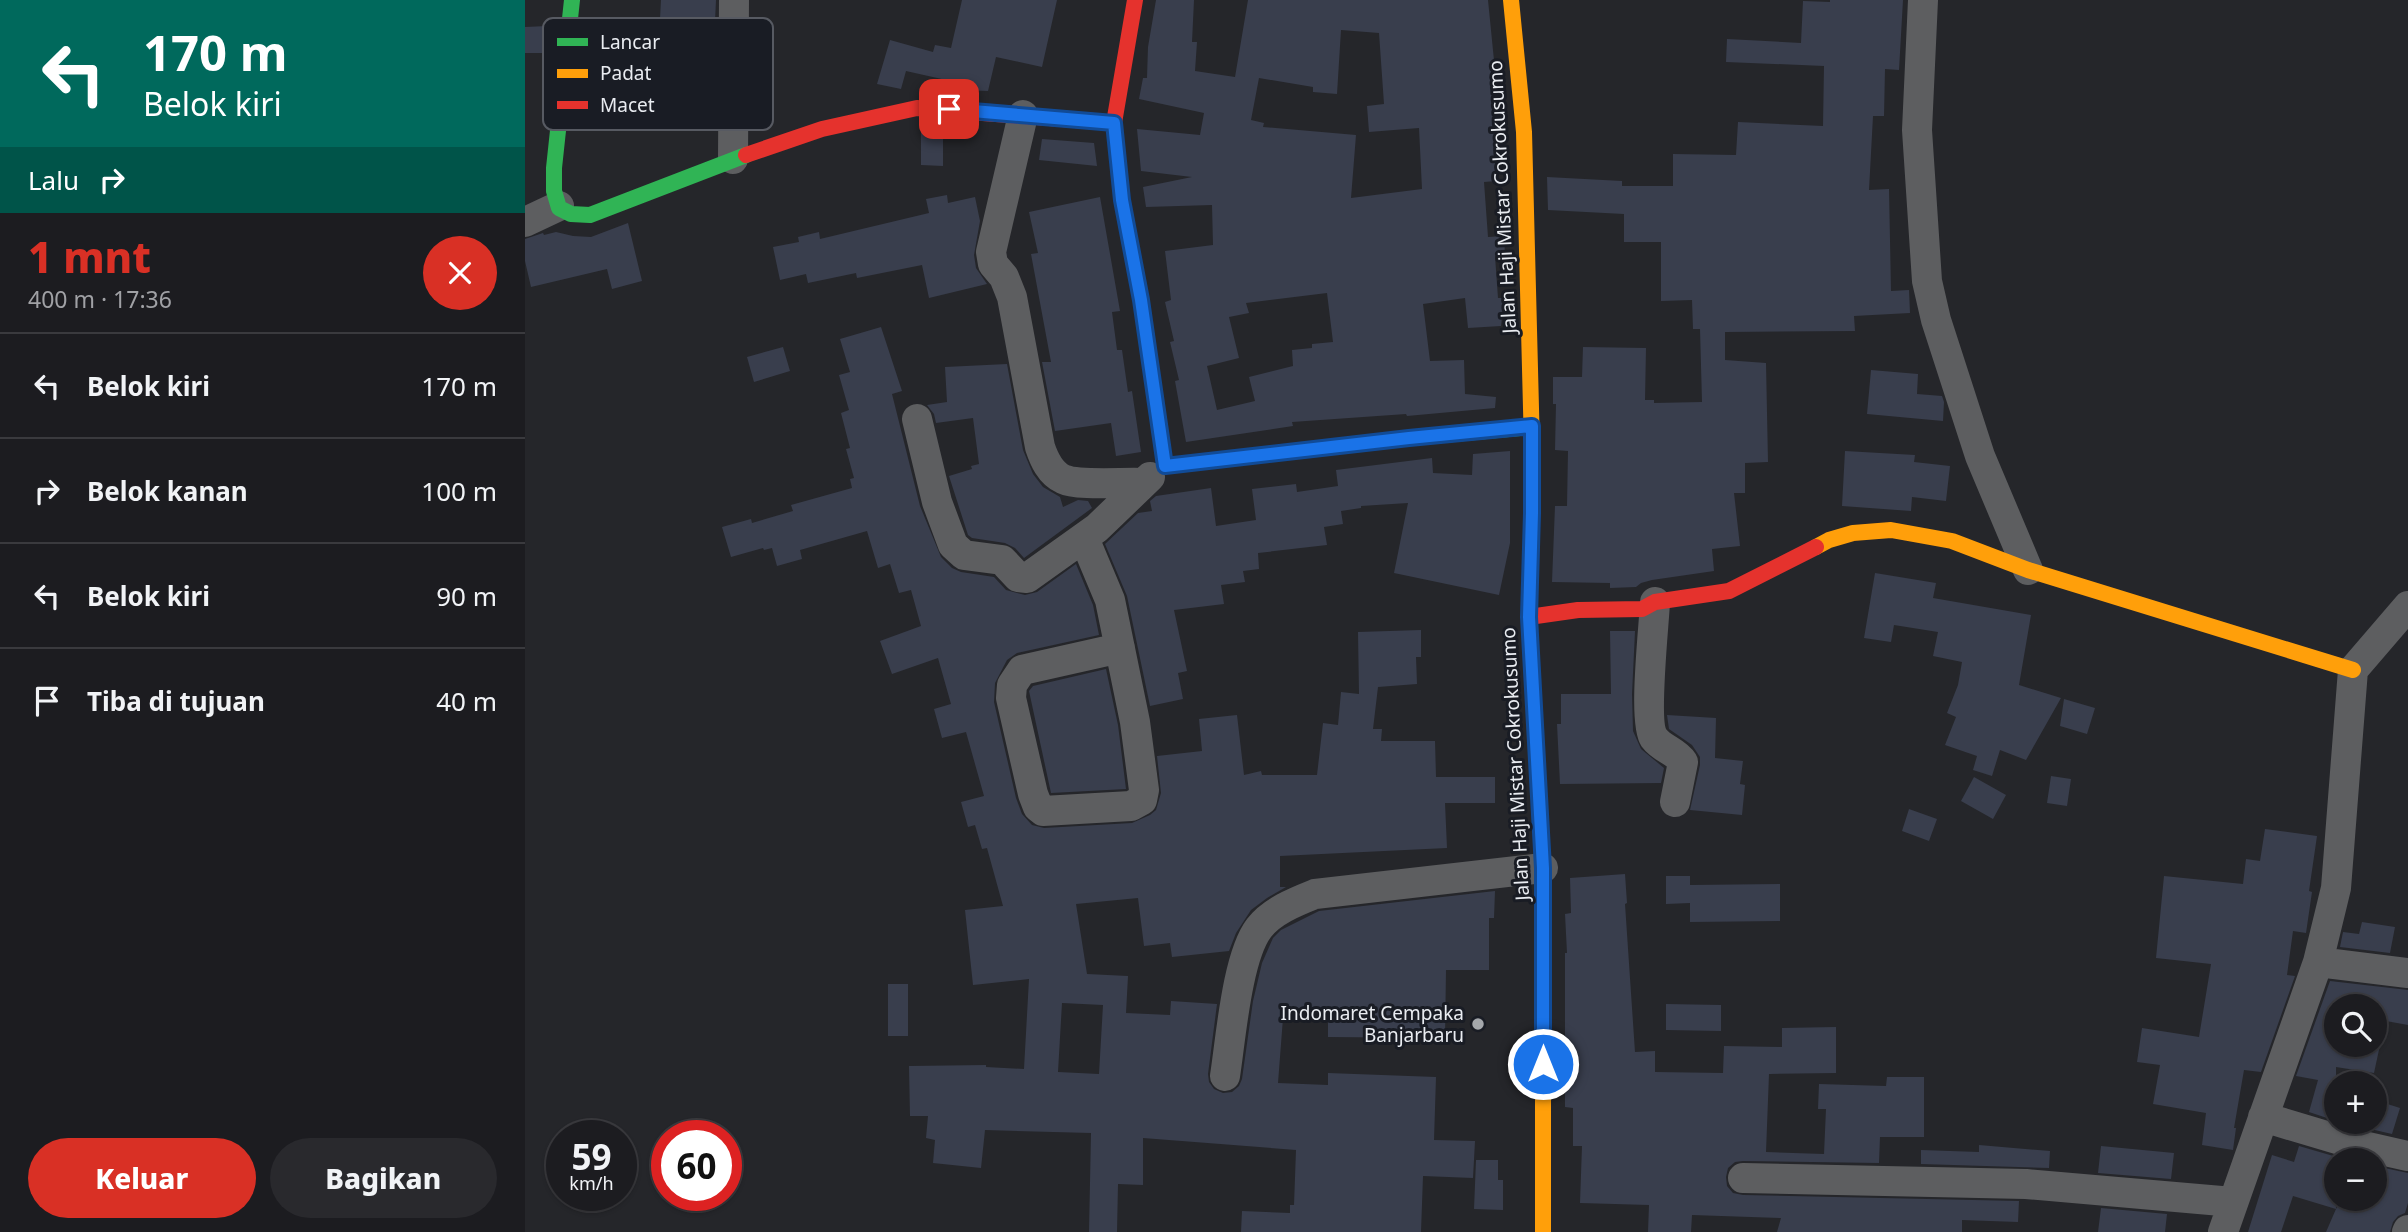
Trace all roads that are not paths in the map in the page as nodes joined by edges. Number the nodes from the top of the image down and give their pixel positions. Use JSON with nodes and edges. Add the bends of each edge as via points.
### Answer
{"nodes":[{"id":1,"x":572,"y":0,"type":"edge"},
{"id":2,"x":734,"y":0,"type":"edge"},
{"id":3,"x":1135,"y":0,"type":"edge"},
{"id":4,"x":1511,"y":0,"type":"edge"},
{"id":5,"x":1923,"y":0,"type":"edge"},
{"id":6,"x":570,"y":18,"type":"edge"},
{"id":7,"x":734,"y":18,"type":"edge"},
{"id":8,"x":1023,"y":115,"type":"junction"},
{"id":9,"x":1114,"y":123,"type":"junction"},
{"id":10,"x":558,"y":130,"type":"edge"},
{"id":11,"x":733,"y":130,"type":"edge"},
{"id":12,"x":733,"y":159,"type":"junction"},
{"id":13,"x":559,"y":206,"type":"junction"},
{"id":14,"x":525,"y":222,"type":"edge"},
{"id":15,"x":917,"y":419,"type":"dead end"},
{"id":16,"x":1532,"y":426,"type":"junction"},
{"id":17,"x":1153,"y":474,"type":"junction"},
{"id":18,"x":1084,"y":538,"type":"junction"},
{"id":19,"x":2028,"y":570,"type":"junction"},
{"id":20,"x":1655,"y":602,"type":"junction"},
{"id":21,"x":2405,"y":616,"type":"edge"},
{"id":22,"x":1529,"y":617,"type":"junction"},
{"id":23,"x":1120,"y":648,"type":"junction"},
{"id":24,"x":2353,"y":670,"type":"junction"},
{"id":25,"x":1675,"y":802,"type":"dead end"},
{"id":26,"x":1543,"y":868,"type":"junction"},
{"id":27,"x":2318,"y":961,"type":"junction"},
{"id":28,"x":2408,"y":973,"type":"edge"},
{"id":29,"x":1225,"y":1076,"type":"dead end"},
{"id":30,"x":2263,"y":1117,"type":"junction"},
{"id":31,"x":2408,"y":1156,"type":"edge"},
{"id":32,"x":1743,"y":1178,"type":"dead end"},
{"id":33,"x":2233,"y":1202,"type":"junction"},
{"id":34,"x":1543,"y":1232,"type":"edge"},
{"id":35,"x":2223,"y":1232,"type":"edge"}],
"edges":[{"from":1,"to":6,"type":"street"},
{"from":2,"to":7,"type":"street"},
{"from":3,"to":9,"type":"street"},
{"from":4,"to":16,"type":"street","name":"Jalan Haji Mistar Cokrokusumo","via":[[1524,132]]},
{"from":5,"to":19,"type":"street","via":[[1917,130],[1927,281],[1980,456]]},
{"from":8,"to":9,"type":"street"},
{"from":8,"to":12,"type":"street","via":[[916,108],[822,129]]},
{"from":8,"to":17,"type":"street","via":[[991,252],[1012,297],[1040,447],[1051,469],[1065,480]]},
{"from":9,"to":17,"type":"street","via":[[1122,200],[1141,300]]},
{"from":10,"to":13,"type":"street","via":[[554,188]]},
{"from":11,"to":12,"type":"street"},
{"from":12,"to":13,"type":"street","via":[[590,215],[574,216]]},
{"from":13,"to":14,"type":"street"},
{"from":15,"to":18,"type":"street","via":[[937,502],[958,551],[1002,560],[1013,574],[1027,578]]},
{"from":16,"to":17,"type":"street","via":[[1409,438]]},
{"from":16,"to":22,"type":"street","name":"Jalan Haji Mistar Cokrokusumo"},
{"from":17,"to":18,"type":"street"},
{"from":18,"to":23,"type":"street","via":[[1109,600]]},
{"from":19,"to":20,"type":"street","via":[[1952,541],[1891,530],[1853,533],[1829,540],[1729,591]]},
{"from":19,"to":24,"type":"street"},
{"from":20,"to":22,"type":"street","via":[[1642,609],[1578,610]]},
{"from":20,"to":25,"type":"street","via":[[1649,721],[1656,741],[1683,762]]},
{"from":21,"to":24,"type":"street"},
{"from":22,"to":26,"type":"street","name":"Jalan Haji Mistar Cokrokusumo"},
{"from":23,"to":23,"type":"street","via":[[1022,670],[1012,685],[1033,794],[1043,811],[1131,806],[1142,800],[1135,722]]},
{"from":24,"to":27,"type":"street","via":[[2336,888]]},
{"from":26,"to":29,"type":"street","via":[[1315,894],[1286,906],[1260,926],[1245,954]]},
{"from":26,"to":34,"type":"street","name":"Jalan Haji Mistar Cokrokusumo"},
{"from":27,"to":28,"type":"street"},
{"from":27,"to":30,"type":"street"},
{"from":30,"to":31,"type":"street"},
{"from":30,"to":33,"type":"street"},
{"from":32,"to":33,"type":"street","via":[[2026,1184]]},
{"from":33,"to":35,"type":"street"}]}
